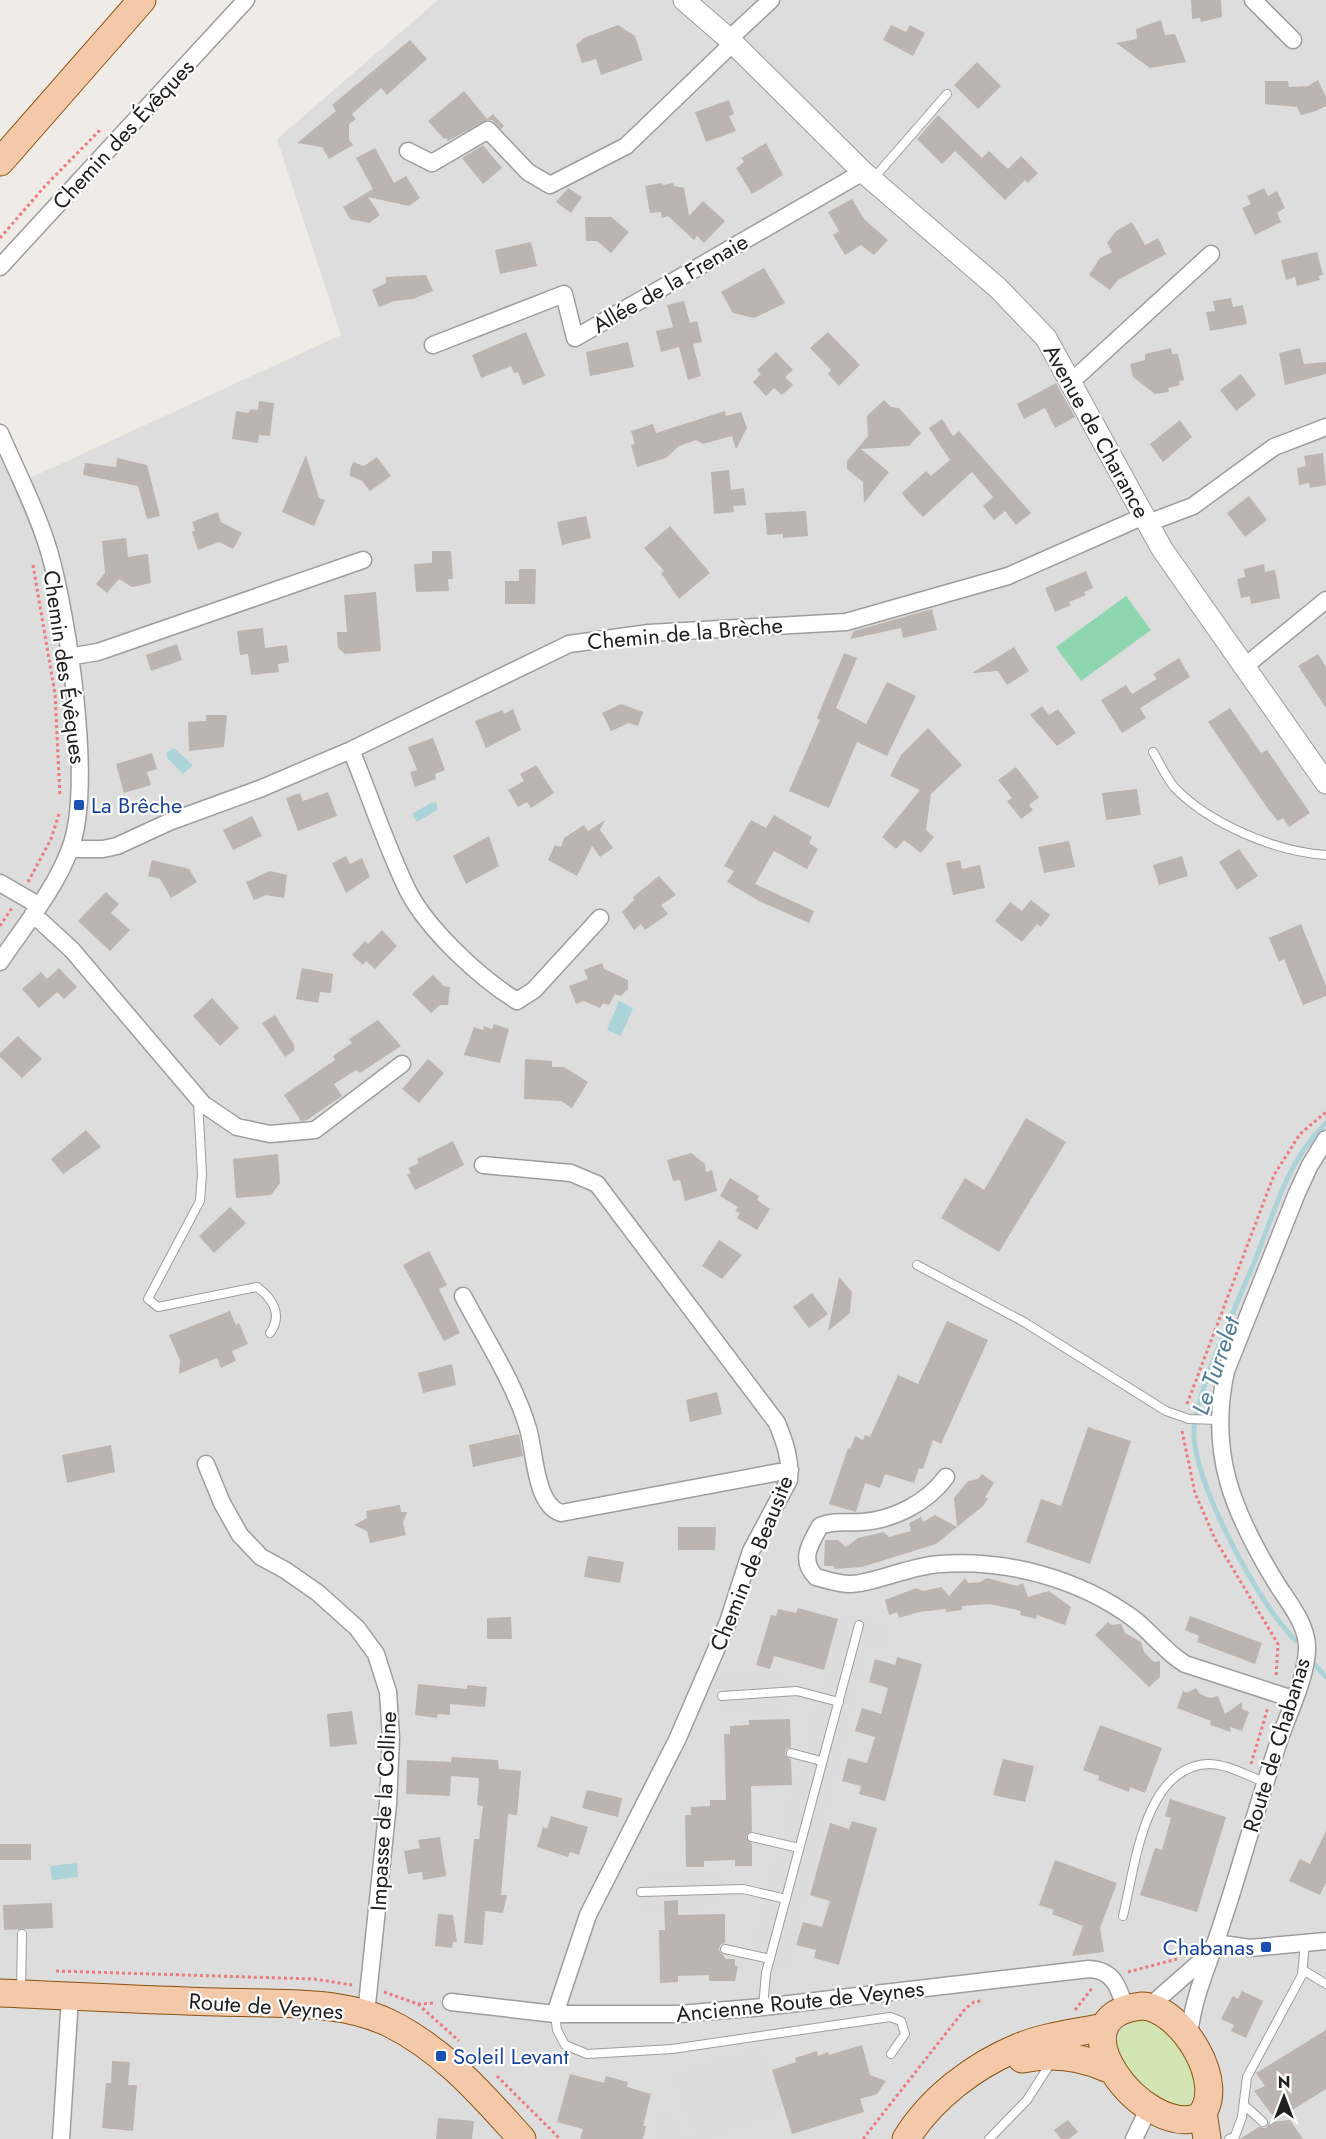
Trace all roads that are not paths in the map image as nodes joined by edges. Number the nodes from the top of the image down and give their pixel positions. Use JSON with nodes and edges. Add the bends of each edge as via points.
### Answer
{"nodes":[{"id":1,"x":142,"y":0,"type":"edge"},
{"id":2,"x":246,"y":0,"type":"edge"},
{"id":3,"x":684,"y":0,"type":"edge"},
{"id":4,"x":771,"y":0,"type":"edge"},
{"id":5,"x":1253,"y":0,"type":"edge"},
{"id":6,"x":1293,"y":40,"type":"dead end"},
{"id":7,"x":731,"y":41,"type":"junction"},
{"id":8,"x":947,"y":94,"type":"dead end"},
{"id":9,"x":408,"y":151,"type":"dead end"},
{"id":10,"x":0,"y":162,"type":"edge"},
{"id":11,"x":868,"y":176,"type":"junction"},
{"id":12,"x":1211,"y":254,"type":"dead end"},
{"id":13,"x":0,"y":267,"type":"edge"},
{"id":14,"x":433,"y":345,"type":"dead end"},
{"id":15,"x":1072,"y":381,"type":"junction"},
{"id":16,"x":1326,"y":427,"type":"edge"},
{"id":17,"x":0,"y":433,"type":"edge"},
{"id":18,"x":6,"y":467,"type":"edge"},
{"id":19,"x":1146,"y":519,"type":"junction"},
{"id":20,"x":363,"y":560,"type":"dead end"},
{"id":21,"x":1326,"y":600,"type":"edge"},
{"id":22,"x":68,"y":657,"type":"junction"},
{"id":23,"x":1244,"y":667,"type":"junction"},
{"id":24,"x":351,"y":750,"type":"junction"},
{"id":25,"x":1154,"y":752,"type":"dead end"},
{"id":26,"x":1326,"y":783,"type":"edge"},
{"id":27,"x":70,"y":849,"type":"junction"},
{"id":28,"x":1326,"y":855,"type":"edge"},
{"id":29,"x":0,"y":884,"type":"edge"},
{"id":30,"x":35,"y":909,"type":"junction"},
{"id":31,"x":600,"y":918,"type":"dead end"},
{"id":32,"x":0,"y":962,"type":"edge"},
{"id":33,"x":402,"y":1064,"type":"dead end"},
{"id":34,"x":198,"y":1098,"type":"junction"},
{"id":35,"x":1326,"y":1139,"type":"edge"},
{"id":36,"x":483,"y":1165,"type":"dead end"},
{"id":37,"x":917,"y":1264,"type":"dead end"},
{"id":38,"x":463,"y":1296,"type":"dead end"},
{"id":39,"x":270,"y":1333,"type":"dead end"},
{"id":40,"x":1212,"y":1421,"type":"junction"},
{"id":41,"x":206,"y":1464,"type":"dead end"},
{"id":42,"x":790,"y":1470,"type":"junction"},
{"id":43,"x":946,"y":1478,"type":"dead end"},
{"id":44,"x":859,"y":1625,"type":"dead end"},
{"id":45,"x":722,"y":1696,"type":"dead end"},
{"id":46,"x":1293,"y":1699,"type":"junction"},
{"id":47,"x":839,"y":1702,"type":"junction"},
{"id":48,"x":791,"y":1754,"type":"dead end"},
{"id":49,"x":821,"y":1761,"type":"junction"},
{"id":50,"x":1265,"y":1782,"type":"junction"},
{"id":51,"x":752,"y":1837,"type":"dead end"},
{"id":52,"x":799,"y":1848,"type":"junction"},
{"id":53,"x":641,"y":1892,"type":"dead end"},
{"id":54,"x":786,"y":1899,"type":"junction"},
{"id":55,"x":1123,"y":1916,"type":"dead end"},
{"id":56,"x":22,"y":1934,"type":"dead end"},
{"id":57,"x":1326,"y":1941,"type":"edge"},
{"id":58,"x":1305,"y":1943,"type":"junction"},
{"id":59,"x":1212,"y":1948,"type":"junction"},
{"id":60,"x":726,"y":1949,"type":"dead end"},
{"id":61,"x":770,"y":1959,"type":"junction"},
{"id":62,"x":1303,"y":1970,"type":"junction"},
{"id":63,"x":1326,"y":1984,"type":"edge"},
{"id":64,"x":14,"y":1986,"type":"edge"},
{"id":65,"x":70,"y":1997,"type":"junction"},
{"id":66,"x":452,"y":2002,"type":"dead end"},
{"id":67,"x":763,"y":2007,"type":"junction"},
{"id":68,"x":1138,"y":2007,"type":"junction"},
{"id":69,"x":366,"y":2014,"type":"junction"},
{"id":70,"x":555,"y":2014,"type":"junction"},
{"id":71,"x":1104,"y":2027,"type":"junction"},
{"id":72,"x":1189,"y":2036,"type":"junction"},
{"id":73,"x":1055,"y":2047,"type":"junction"},
{"id":74,"x":891,"y":2054,"type":"dead end"},
{"id":75,"x":1106,"y":2068,"type":"junction"},
{"id":76,"x":1244,"y":2105,"type":"junction"},
{"id":77,"x":1203,"y":2112,"type":"junction"},
{"id":78,"x":1263,"y":2122,"type":"dead end"},
{"id":79,"x":1155,"y":2131,"type":"edge"},
{"id":80,"x":61,"y":2139,"type":"edge"},
{"id":81,"x":522,"y":2139,"type":"edge"},
{"id":82,"x":906,"y":2139,"type":"edge"},
{"id":83,"x":989,"y":2139,"type":"edge"},
{"id":84,"x":1207,"y":2139,"type":"edge"},
{"id":85,"x":1228,"y":2139,"type":"edge"}],
"edges":[{"from":1,"to":10,"type":"main road"},
{"from":2,"to":13,"type":"street","name":"Chemin des Évêques"},
{"from":3,"to":7,"type":"street","name":"Avenue de Charance"},
{"from":4,"to":7,"type":"street"},
{"from":5,"to":6,"type":"street"},
{"from":7,"to":9,"type":"street","via":[[626,146],[550,185],[528,172],[488,130],[432,163]]},
{"from":7,"to":11,"type":"street","name":"Avenue de Charance"},
{"from":8,"to":11,"type":"lane"},
{"from":11,"to":14,"type":"street","name":"Allée de la Frenaie","via":[[575,338],[564,294]]},
{"from":11,"to":15,"type":"street","name":"Avenue de Charance","via":[[998,288],[1046,338]]},
{"from":12,"to":15,"type":"street"},
{"from":15,"to":19,"type":"street","name":"Avenue de Charance"},
{"from":16,"to":19,"type":"street","name":"Chemin de la Brèche","via":[[1274,447],[1192,506]]},
{"from":17,"to":18,"type":"street","name":"Chemin des Évêques"},
{"from":18,"to":22,"type":"street","name":"Chemin des Évêques","via":[[49,551]]},
{"from":19,"to":23,"type":"street","name":"Avenue de Charance","via":[[1201,608]]},
{"from":19,"to":24,"type":"street","name":"Chemin de la Brèche","via":[[1008,576],[846,621],[649,633],[569,644]]},
{"from":20,"to":22,"type":"street","via":[[98,652]]},
{"from":21,"to":23,"type":"street"},
{"from":22,"to":27,"type":"street","name":"Chemin des Évêques","via":[[80,770],[79,805]]},
{"from":23,"to":26,"type":"street","name":"Avenue de Charance"},
{"from":24,"to":27,"type":"street","name":"Chemin de la Brèche","via":[[117,846]]},
{"from":24,"to":31,"type":"street","via":[[409,892],[440,934],[504,993],[517,1001],[534,990]]},
{"from":25,"to":28,"type":"lane","via":[[1174,787],[1206,814],[1243,833]]},
{"from":27,"to":30,"type":"street","name":"Chemin des Évêques"},
{"from":29,"to":30,"type":"street"},
{"from":30,"to":32,"type":"street","name":"Chemin des Évêques"},
{"from":30,"to":34,"type":"street"},
{"from":33,"to":34,"type":"street","via":[[315,1130],[270,1134],[237,1127]]},
{"from":34,"to":39,"type":"lane","via":[[200,1201],[148,1299],[158,1307],[257,1287],[276,1309]]},
{"from":35,"to":40,"type":"street","name":"Route de Chabanas","via":[[1310,1165],[1226,1371]]},
{"from":36,"to":42,"type":"street","name":"Chemin de Beausite","via":[[571,1173],[597,1184],[777,1423],[787,1447]]},
{"from":37,"to":40,"type":"lane","via":[[1024,1322],[1166,1411]]},
{"from":38,"to":42,"type":"street","via":[[516,1397],[544,1500],[551,1510],[561,1513]]},
{"from":40,"to":46,"type":"street","name":"Route de Chabanas","via":[[1242,1517],[1305,1634],[1305,1660]]},
{"from":41,"to":69,"type":"street","name":"Impasse de la Colline","via":[[240,1535],[261,1557],[318,1593],[357,1628],[376,1654],[388,1692],[392,1738],[388,1804]]},
{"from":42,"to":70,"type":"street","name":"Chemin de Beausite","via":[[789,1480],[751,1551],[728,1622],[677,1740],[588,1915]]},
{"from":43,"to":46,"type":"street","via":[[937,1490],[904,1510],[863,1522],[820,1526],[806,1566],[816,1577],[859,1584],[914,1567],[940,1564],[969,1563],[1034,1572],[1107,1602],[1185,1664]]},
{"from":44,"to":47,"type":"lane"},
{"from":45,"to":47,"type":"lane","via":[[796,1691]]},
{"from":46,"to":50,"type":"street","name":"Route de Chabanas"},
{"from":47,"to":49,"type":"lane"},
{"from":48,"to":49,"type":"lane"},
{"from":49,"to":52,"type":"lane"},
{"from":50,"to":55,"type":"lane","via":[[1207,1764],[1185,1770],[1169,1780],[1150,1811]]},
{"from":50,"to":59,"type":"street","name":"Route de Chabanas"},
{"from":51,"to":52,"type":"lane"},
{"from":52,"to":54,"type":"lane"},
{"from":53,"to":54,"type":"lane","via":[[743,1889]]},
{"from":54,"to":61,"type":"lane"},
{"from":56,"to":64,"type":"lane"},
{"from":57,"to":58,"type":"street"},
{"from":58,"to":59,"type":"street"},
{"from":58,"to":62,"type":"lane"},
{"from":59,"to":68,"type":"street"},
{"from":59,"to":72,"type":"street","name":"Route de Chabanas","via":[[1195,1996]]},
{"from":60,"to":61,"type":"lane"},
{"from":61,"to":67,"type":"lane"},
{"from":62,"to":63,"type":"lane"},
{"from":62,"to":76,"type":"lane","via":[[1247,2077]]},
{"from":64,"to":65,"type":"main road","name":"Route de Veynes"},
{"from":65,"to":69,"type":"main road","name":"Route de Veynes","via":[[314,2006]]},
{"from":65,"to":80,"type":"street"},
{"from":66,"to":70,"type":"street","name":"Ancienne Route de Veynes"},
{"from":67,"to":68,"type":"street","name":"Ancienne Route de Veynes","via":[[1089,1970],[1105,1972],[1113,1978]]},
{"from":67,"to":70,"type":"street","name":"Ancienne Route de Veynes","via":[[679,2014]]},
{"from":68,"to":71,"type":"main road","via":[[1114,2014]]},
{"from":68,"to":72,"type":"main road","via":[[1162,2010]]},
{"from":69,"to":81,"type":"main road","name":"Route de Veynes","via":[[408,2033],[441,2056]]},
{"from":70,"to":74,"type":"lane","via":[[557,2030],[565,2045],[587,2054],[672,2049],[890,2017],[901,2021],[905,2034]]},
{"from":71,"to":73,"type":"main road"},
{"from":71,"to":75,"type":"main road","via":[[1102,2049]]},
{"from":72,"to":77,"type":"main road","via":[[1209,2079],[1209,2097]]},
{"from":73,"to":75,"type":"main road"},
{"from":73,"to":82,"type":"main road","via":[[1021,2046],[971,2072],[927,2112]]},
{"from":73,"to":83,"type":"lane","via":[[1027,2100]]},
{"from":75,"to":79,"type":"main road","via":[[1128,2103]]},
{"from":76,"to":78,"type":"lane"},
{"from":76,"to":85,"type":"lane","via":[[1235,2136]]},
{"from":77,"to":79,"type":"main road","via":[[1181,2127]]},
{"from":77,"to":84,"type":"main road"}]}
